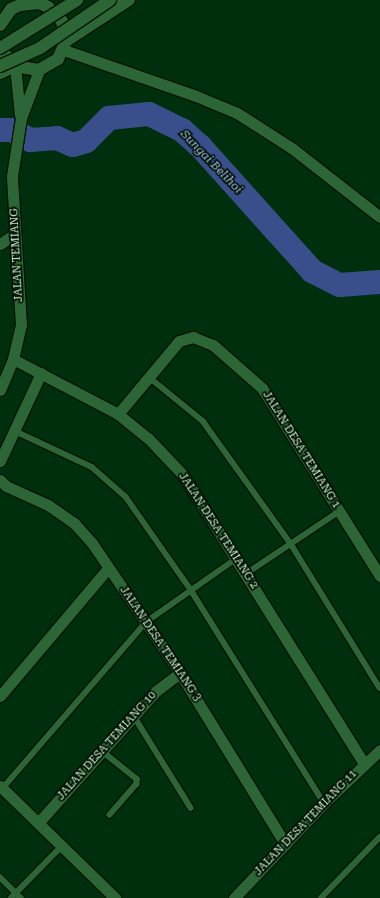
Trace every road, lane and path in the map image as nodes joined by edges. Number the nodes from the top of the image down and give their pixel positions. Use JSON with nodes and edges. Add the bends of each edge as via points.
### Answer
{"nodes":[{"id":1,"x":77,"y":0,"type":"edge"},
{"id":2,"x":110,"y":0,"type":"edge"},
{"id":3,"x":130,"y":0,"type":"edge"},
{"id":4,"x":40,"y":1,"type":"edge"},
{"id":5,"x":11,"y":5,"type":"edge"},
{"id":6,"x":0,"y":23,"type":"edge"},
{"id":7,"x":65,"y":45,"type":"junction"},
{"id":8,"x":0,"y":48,"type":"edge"},
{"id":9,"x":0,"y":66,"type":"edge"},
{"id":10,"x":15,"y":66,"type":"junction"},
{"id":11,"x":39,"y":70,"type":"junction"},
{"id":12,"x":0,"y":73,"type":"edge"},
{"id":13,"x":21,"y":118,"type":"junction"},
{"id":14,"x":380,"y":217,"type":"edge"},
{"id":15,"x":15,"y":234,"type":"junction"},
{"id":16,"x":0,"y":244,"type":"edge"},
{"id":17,"x":13,"y":359,"type":"junction"},
{"id":18,"x":41,"y":373,"type":"junction"},
{"id":19,"x":149,"y":377,"type":"junction"},
{"id":20,"x":0,"y":390,"type":"edge"},
{"id":21,"x":118,"y":414,"type":"junction"},
{"id":22,"x":15,"y":431,"type":"junction"},
{"id":23,"x":0,"y":461,"type":"edge"},
{"id":24,"x":0,"y":480,"type":"edge"},
{"id":25,"x":340,"y":511,"type":"junction"},
{"id":26,"x":291,"y":544,"type":"junction"},
{"id":27,"x":237,"y":558,"type":"junction"},
{"id":28,"x":108,"y":568,"type":"junction"},
{"id":29,"x":247,"y":573,"type":"junction"},
{"id":30,"x":380,"y":576,"type":"edge"},
{"id":31,"x":192,"y":590,"type":"junction"},
{"id":32,"x":146,"y":622,"type":"junction"},
{"id":33,"x":180,"y":673,"type":"junction"},
{"id":34,"x":380,"y":688,"type":"edge"},
{"id":35,"x":0,"y":696,"type":"edge"},
{"id":36,"x":134,"y":716,"type":"junction"},
{"id":37,"x":380,"y":750,"type":"edge"},
{"id":38,"x":102,"y":751,"type":"junction"},
{"id":39,"x":364,"y":763,"type":"junction"},
{"id":40,"x":1,"y":787,"type":"edge"},
{"id":41,"x":324,"y":803,"type":"junction"},
{"id":42,"x":191,"y":808,"type":"dead end"},
{"id":43,"x":110,"y":814,"type":"dead end"},
{"id":44,"x":38,"y":823,"type":"junction"},
{"id":45,"x":380,"y":837,"type":"edge"},
{"id":46,"x":285,"y":844,"type":"junction"},
{"id":47,"x":62,"y":846,"type":"junction"},
{"id":48,"x":0,"y":877,"type":"edge"},
{"id":49,"x":16,"y":893,"type":"junction"},
{"id":50,"x":242,"y":895,"type":"edge"},
{"id":51,"x":11,"y":898,"type":"edge"},
{"id":52,"x":21,"y":898,"type":"edge"},
{"id":53,"x":115,"y":898,"type":"edge"},
{"id":54,"x":321,"y":898,"type":"edge"}],
"edges":[{"from":1,"to":8,"type":"main road","bridge":true},
{"from":2,"to":9,"type":"main road","bridge":true,"via":[[40,48]]},
{"from":3,"to":7,"type":"main road"},
{"from":4,"to":5,"type":"main road"},
{"from":4,"to":7,"type":"main road","via":[[62,21]]},
{"from":5,"to":6,"type":"main road"},
{"from":7,"to":11,"type":"main road","via":[[54,62]]},
{"from":7,"to":14,"type":"street","via":[[237,113],[293,149]]},
{"from":8,"to":10,"type":"main road"},
{"from":10,"to":11,"type":"main road"},
{"from":10,"to":12,"type":"main road"},
{"from":10,"to":13,"type":"street","name":"JALAN TEMIANG"},
{"from":11,"to":13,"type":"street","name":"JALAN TEMIANG"},
{"from":13,"to":15,"type":"street","name":"JALAN TEMIANG","via":[[12,176]]},
{"from":15,"to":16,"type":"street"},
{"from":15,"to":17,"type":"street","name":"JALAN TEMIANG","via":[[20,325]]},
{"from":17,"to":18,"type":"street","name":"JALAN DESA TEMIANG 2"},
{"from":17,"to":20,"type":"street","name":"JALAN TEMIANG"},
{"from":18,"to":21,"type":"street","name":"JALAN DESA TEMIANG 2"},
{"from":18,"to":22,"type":"street"},
{"from":19,"to":21,"type":"street","name":"JALAN DESA TEMIANG 1"},
{"from":19,"to":25,"type":"street","name":"JALAN DESA TEMIANG 1","via":[[179,341],[193,337],[213,345],[262,388]]},
{"from":19,"to":26,"type":"lane","via":[[203,421]]},
{"from":21,"to":27,"type":"street","name":"JALAN DESA TEMIANG 2","via":[[148,438],[183,475]]},
{"from":22,"to":23,"type":"street"},
{"from":22,"to":31,"type":"lane","via":[[92,467],[126,497]]},
{"from":24,"to":28,"type":"street","name":"JALAN DESA TEMIANG 3","via":[[6,486],[48,505],[74,523]]},
{"from":25,"to":26,"type":"lane"},
{"from":25,"to":30,"type":"street","name":"JALAN DESA TEMIANG 1"},
{"from":26,"to":29,"type":"lane"},
{"from":26,"to":34,"type":"lane"},
{"from":27,"to":29,"type":"street","name":"JALAN DESA TEMIANG 2"},
{"from":27,"to":31,"type":"lane"},
{"from":28,"to":32,"type":"street","name":"JALAN DESA TEMIANG 3"},
{"from":28,"to":35,"type":"street"},
{"from":29,"to":39,"type":"street","name":"JALAN DESA TEMIANG 2"},
{"from":31,"to":32,"type":"lane"},
{"from":31,"to":41,"type":"lane"},
{"from":32,"to":33,"type":"street","name":"JALAN DESA TEMIANG 3"},
{"from":32,"to":40,"type":"lane"},
{"from":33,"to":36,"type":"street","name":"JALAN DESA TEMIANG 10","via":[[156,691]]},
{"from":33,"to":46,"type":"street","name":"JALAN DESA TEMIANG 3"},
{"from":36,"to":38,"type":"street","name":"JALAN DESA TEMIANG 10"},
{"from":36,"to":42,"type":"lane"},
{"from":37,"to":39,"type":"street","name":"JALAN DESA TEMIANG 11"},
{"from":38,"to":43,"type":"lane","via":[[137,779],[137,784]]},
{"from":38,"to":44,"type":"street","name":"JALAN DESA TEMIANG 10"},
{"from":39,"to":41,"type":"street","name":"JALAN DESA TEMIANG 11"},
{"from":40,"to":44,"type":"street"},
{"from":41,"to":46,"type":"street","name":"JALAN DESA TEMIANG 11"},
{"from":44,"to":47,"type":"street"},
{"from":45,"to":54,"type":"lane"},
{"from":46,"to":50,"type":"street","name":"JALAN DESA TEMIANG 11"},
{"from":47,"to":49,"type":"lane"},
{"from":47,"to":53,"type":"street"},
{"from":48,"to":49,"type":"lane"},
{"from":49,"to":51,"type":"lane"},
{"from":49,"to":52,"type":"lane"}]}
